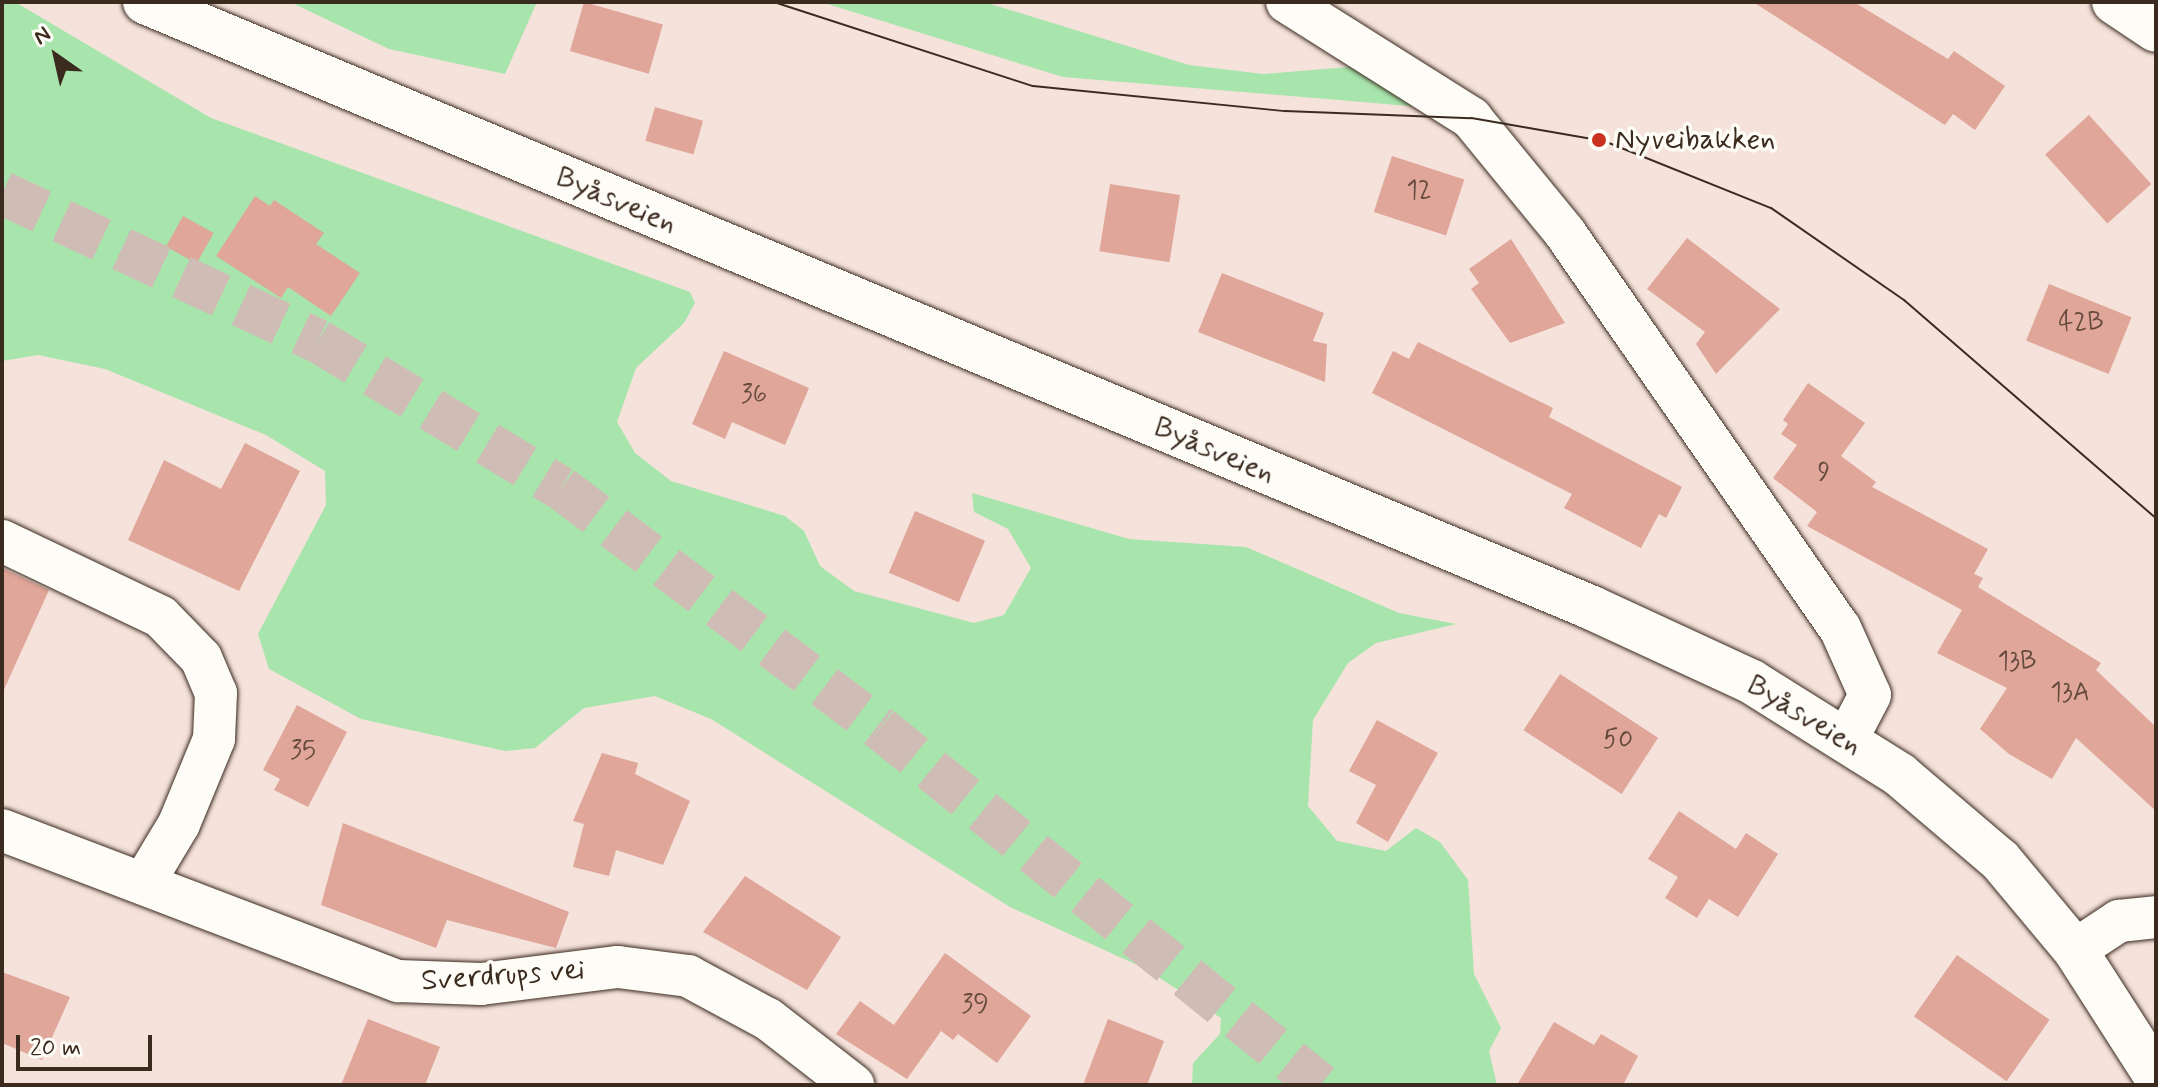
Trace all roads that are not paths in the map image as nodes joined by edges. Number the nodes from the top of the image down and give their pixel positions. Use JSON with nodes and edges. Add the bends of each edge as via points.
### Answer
{"nodes":[{"id":1,"x":145,"y":2,"type":"edge"},
{"id":2,"x":1287,"y":2,"type":"edge"},
{"id":3,"x":2114,"y":2,"type":"edge"},
{"id":4,"x":2156,"y":30,"type":"edge"},
{"id":5,"x":2,"y":541,"type":"edge"},
{"id":6,"x":1846,"y":741,"type":"junction"},
{"id":7,"x":2,"y":830,"type":"edge"},
{"id":8,"x":146,"y":879,"type":"junction"},
{"id":9,"x":2156,"y":917,"type":"edge"},
{"id":10,"x":2075,"y":950,"type":"junction"},
{"id":11,"x":2156,"y":1076,"type":"edge"},
{"id":12,"x":853,"y":1085,"type":"edge"}],
"edges":[{"from":1,"to":6,"type":"main road","name":"Byåsveien","via":[[1592,608],[1752,682]]},
{"from":2,"to":6,"type":"street","via":[[1471,118],[1565,233],[1840,628],[1870,695]]},
{"from":3,"to":4,"type":"main road"},
{"from":5,"to":8,"type":"street","via":[[161,617],[201,658],[216,693],[214,739],[179,824]]},
{"from":6,"to":10,"type":"main road","name":"Byåsveien","via":[[1956,817]]},
{"from":7,"to":8,"type":"street","name":"Sverdrups vei"},
{"from":8,"to":12,"type":"street","name":"Sverdrups vei","via":[[300,948],[418,985],[618,967],[688,976],[768,1019]]},
{"from":9,"to":10,"type":"street","via":[[2119,921]]},
{"from":10,"to":11,"type":"main road","name":"Byåsveien"}]}
